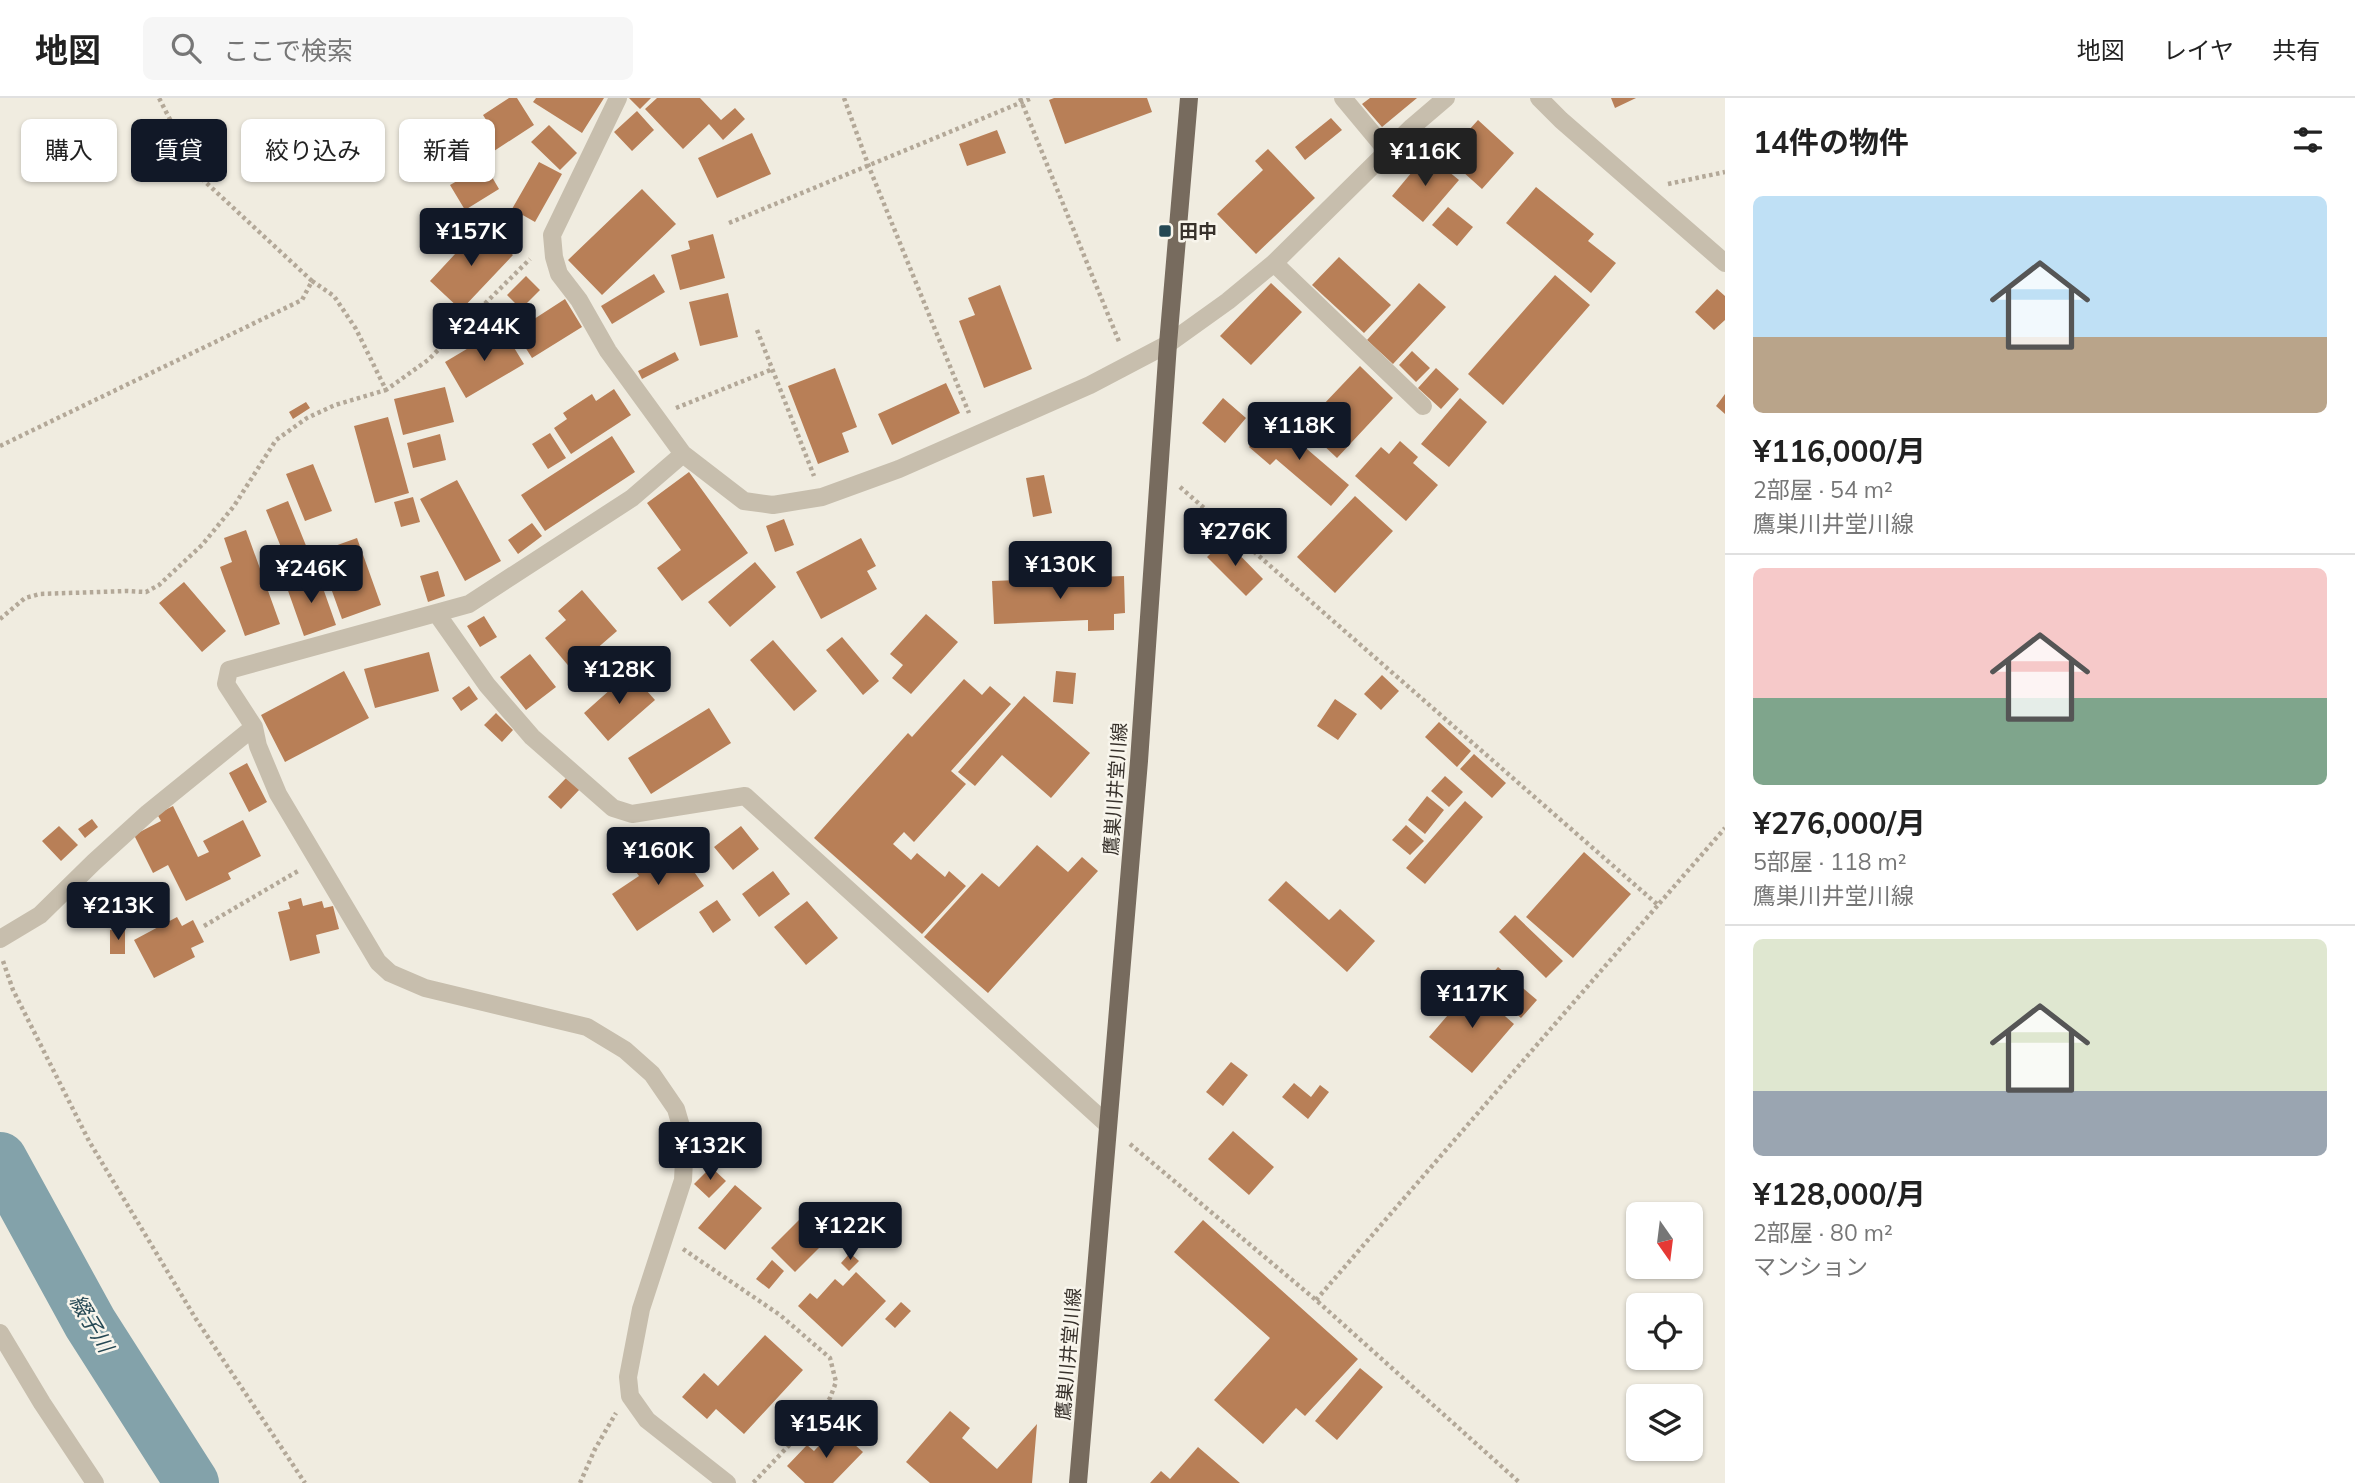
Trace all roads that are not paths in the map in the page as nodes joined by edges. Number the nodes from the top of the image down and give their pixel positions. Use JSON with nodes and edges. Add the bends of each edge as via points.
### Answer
{"nodes":[{"id":1,"x":618,"y":98,"type":"edge"},
{"id":2,"x":1189,"y":98,"type":"edge"},
{"id":3,"x":1343,"y":98,"type":"edge"},
{"id":4,"x":1446,"y":98,"type":"edge"},
{"id":5,"x":1539,"y":98,"type":"edge"},
{"id":6,"x":1388,"y":152,"type":"junction"},
{"id":7,"x":1274,"y":263,"type":"junction"},
{"id":8,"x":1725,"y":264,"type":"edge"},
{"id":9,"x":1168,"y":344,"type":"junction"},
{"id":10,"x":1423,"y":406,"type":"dead end"},
{"id":11,"x":683,"y":454,"type":"junction"},
{"id":12,"x":437,"y":614,"type":"junction"},
{"id":13,"x":254,"y":727,"type":"junction"},
{"id":14,"x":0,"y":939,"type":"edge"},
{"id":15,"x":1108,"y":1125,"type":"junction"},
{"id":16,"x":0,"y":1333,"type":"edge"},
{"id":17,"x":95,"y":1483,"type":"edge"},
{"id":18,"x":727,"y":1483,"type":"edge"},
{"id":19,"x":1078,"y":1483,"type":"edge"}],
"edges":[{"from":1,"to":11,"type":"street","via":[[552,235],[554,257],[559,274],[608,351]]},
{"from":2,"to":9,"type":"main road","name":"鷹巣川井堂川線"},
{"from":3,"to":6,"type":"street"},
{"from":4,"to":6,"type":"street"},
{"from":5,"to":8,"type":"street"},
{"from":6,"to":7,"type":"street"},
{"from":7,"to":9,"type":"street"},
{"from":7,"to":10,"type":"street"},
{"from":9,"to":11,"type":"street","via":[[998,426],[822,497],[773,505],[744,501]]},
{"from":9,"to":15,"type":"main road","name":"鷹巣川井堂川線"},
{"from":11,"to":12,"type":"street","via":[[632,498],[469,604]]},
{"from":12,"to":13,"type":"street","via":[[229,670],[226,684]]},
{"from":12,"to":15,"type":"street","via":[[487,685],[532,737],[613,808],[632,814],[745,796]]},
{"from":13,"to":14,"type":"street","via":[[148,813],[40,915]]},
{"from":13,"to":18,"type":"street","via":[[278,794],[378,962],[390,973],[425,988],[587,1027],[652,1074],[676,1108],[685,1140],[683,1180],[641,1310],[628,1377],[630,1396],[647,1420]]},
{"from":15,"to":19,"type":"main road","name":"鷹巣川井堂川線"},
{"from":16,"to":17,"type":"street"}]}
